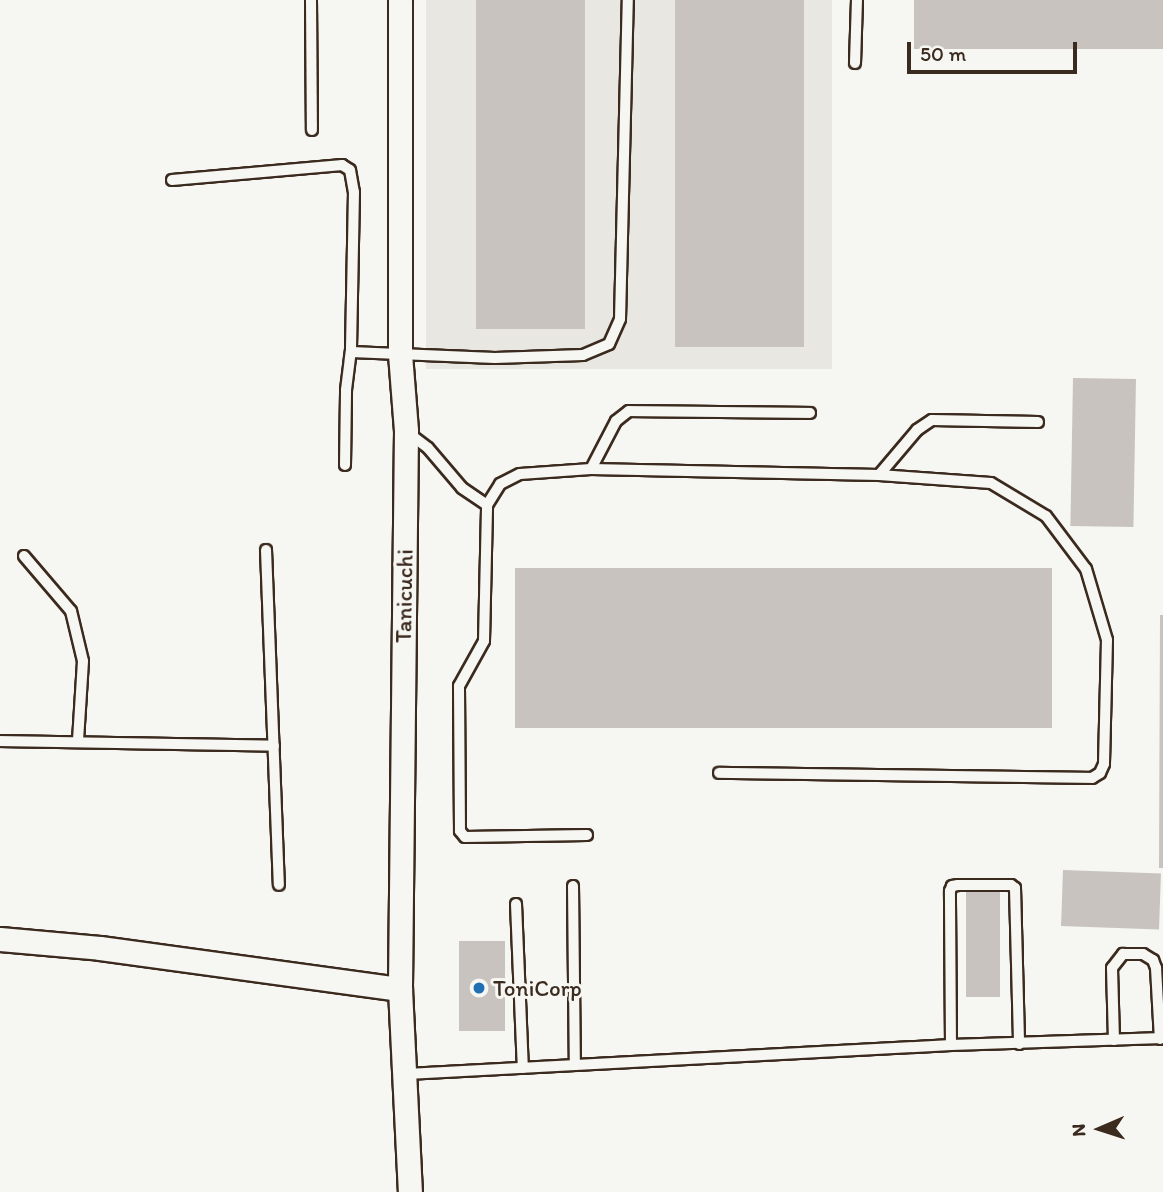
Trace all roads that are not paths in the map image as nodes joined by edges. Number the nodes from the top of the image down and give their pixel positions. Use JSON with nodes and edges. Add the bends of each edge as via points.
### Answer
{"nodes":[{"id":1,"x":311,"y":0,"type":"edge"},
{"id":2,"x":400,"y":0,"type":"edge"},
{"id":3,"x":628,"y":0,"type":"edge"},
{"id":4,"x":857,"y":0,"type":"edge"},
{"id":5,"x":855,"y":63,"type":"dead end"},
{"id":6,"x":312,"y":130,"type":"dead end"},
{"id":7,"x":172,"y":180,"type":"dead end"},
{"id":8,"x":351,"y":352,"type":"junction"},
{"id":9,"x":400,"y":354,"type":"junction"},
{"id":10,"x":810,"y":413,"type":"dead end"},
{"id":11,"x":1038,"y":422,"type":"dead end"},
{"id":12,"x":405,"y":431,"type":"junction"},
{"id":13,"x":345,"y":465,"type":"dead end"},
{"id":14,"x":591,"y":469,"type":"junction"},
{"id":15,"x":879,"y":475,"type":"junction"},
{"id":16,"x":486,"y":505,"type":"junction"},
{"id":17,"x":266,"y":550,"type":"dead end"},
{"id":18,"x":24,"y":556,"type":"dead end"},
{"id":19,"x":78,"y":740,"type":"junction"},
{"id":20,"x":0,"y":741,"type":"edge"},
{"id":21,"x":274,"y":746,"type":"junction"},
{"id":22,"x":719,"y":773,"type":"dead end"},
{"id":23,"x":587,"y":835,"type":"dead end"},
{"id":24,"x":279,"y":885,"type":"dead end"},
{"id":25,"x":573,"y":886,"type":"dead end"},
{"id":26,"x":516,"y":904,"type":"dead end"},
{"id":27,"x":0,"y":939,"type":"edge"},
{"id":28,"x":400,"y":989,"type":"junction"},
{"id":29,"x":1161,"y":1038,"type":"edge"},
{"id":30,"x":1114,"y":1040,"type":"junction"},
{"id":31,"x":1019,"y":1044,"type":"junction"},
{"id":32,"x":951,"y":1045,"type":"junction"},
{"id":33,"x":575,"y":1065,"type":"junction"},
{"id":34,"x":523,"y":1068,"type":"junction"},
{"id":35,"x":407,"y":1074,"type":"junction"},
{"id":36,"x":410,"y":1192,"type":"edge"}],
"edges":[{"from":1,"to":6,"type":"lane"},
{"from":2,"to":9,"type":"street","name":"Tanicuchi"},
{"from":3,"to":9,"type":"lane","via":[[620,319],[609,344],[583,355]]},
{"from":4,"to":5,"type":"lane"},
{"from":7,"to":8,"type":"lane","via":[[342,165],[350,170],[354,192]]},
{"from":8,"to":9,"type":"lane"},
{"from":8,"to":13,"type":"lane"},
{"from":9,"to":12,"type":"street","name":"Tanicuchi"},
{"from":10,"to":14,"type":"lane","via":[[629,411],[616,421]]},
{"from":11,"to":15,"type":"lane","via":[[932,420],[917,430]]},
{"from":12,"to":16,"type":"lane","via":[[428,448],[462,488]]},
{"from":12,"to":28,"type":"street","name":"Tanicuchi"},
{"from":14,"to":15,"type":"lane"},
{"from":14,"to":16,"type":"lane","via":[[520,474],[500,484]]},
{"from":15,"to":22,"type":"lane","via":[[991,483],[1046,516],[1086,569],[1107,640],[1104,764],[1100,773],[1092,778]]},
{"from":16,"to":23,"type":"lane","via":[[484,641],[459,686],[460,831],[465,837]]},
{"from":17,"to":21,"type":"lane"},
{"from":18,"to":19,"type":"lane","via":[[71,611],[83,661]]},
{"from":19,"to":20,"type":"lane"},
{"from":19,"to":21,"type":"lane"},
{"from":21,"to":24,"type":"lane"},
{"from":25,"to":33,"type":"lane"},
{"from":26,"to":34,"type":"lane"},
{"from":27,"to":28,"type":"street"},
{"from":28,"to":35,"type":"street","name":"Tanicuchi"},
{"from":29,"to":30,"type":"lane"},
{"from":29,"to":30,"type":"lane","via":[[1153,960],[1143,954],[1123,954],[1112,968]]},
{"from":30,"to":31,"type":"lane"},
{"from":31,"to":32,"type":"lane"},
{"from":31,"to":32,"type":"lane","via":[[1016,888],[958,885],[950,891]]},
{"from":32,"to":33,"type":"lane"},
{"from":33,"to":34,"type":"lane"},
{"from":34,"to":35,"type":"lane"},
{"from":35,"to":36,"type":"street","name":"Tanicuchi"}]}
